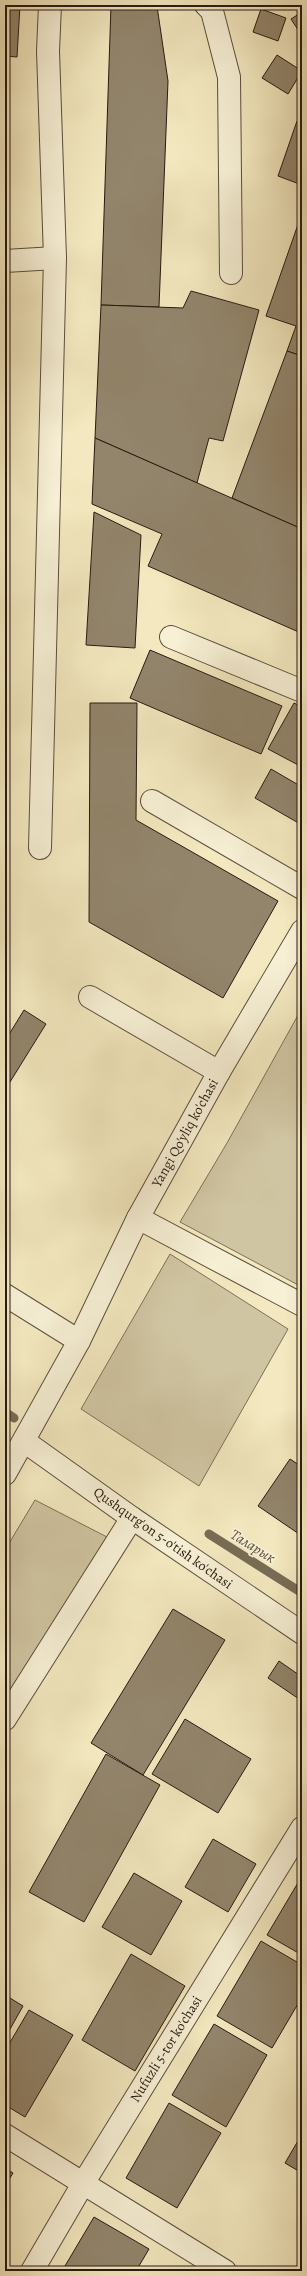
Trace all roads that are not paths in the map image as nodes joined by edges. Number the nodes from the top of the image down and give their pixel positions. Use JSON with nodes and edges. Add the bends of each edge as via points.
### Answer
{"nodes":[{"id":1,"x":50,"y":5,"type":"edge"},
{"id":2,"x":206,"y":5,"type":"edge"},
{"id":3,"x":55,"y":258,"type":"junction"},
{"id":4,"x":5,"y":261,"type":"edge"},
{"id":5,"x":231,"y":273,"type":"dead end"},
{"id":6,"x":171,"y":637,"type":"dead end"},
{"id":7,"x":302,"y":691,"type":"edge"},
{"id":8,"x":152,"y":801,"type":"dead end"},
{"id":9,"x":40,"y":848,"type":"dead end"},
{"id":10,"x":302,"y":888,"type":"edge"},
{"id":11,"x":302,"y":931,"type":"edge"},
{"id":12,"x":90,"y":997,"type":"dead end"},
{"id":13,"x":219,"y":1072,"type":"junction"},
{"id":14,"x":138,"y":1218,"type":"junction"},
{"id":15,"x":5,"y":1295,"type":"edge"},
{"id":16,"x":302,"y":1306,"type":"edge"},
{"id":17,"x":79,"y":1341,"type":"junction"},
{"id":18,"x":24,"y":1441,"type":"junction"},
{"id":19,"x":5,"y":1474,"type":"edge"},
{"id":20,"x":132,"y":1518,"type":"junction"},
{"id":21,"x":302,"y":1633,"type":"edge"},
{"id":22,"x":5,"y":1719,"type":"edge"},
{"id":23,"x":302,"y":1828,"type":"edge"},
{"id":24,"x":5,"y":2135,"type":"edge"},
{"id":25,"x":84,"y":2182,"type":"junction"},
{"id":26,"x":32,"y":2271,"type":"edge"},
{"id":27,"x":225,"y":2271,"type":"edge"}],
"edges":[{"from":1,"to":3,"type":"street","via":[[48,51]]},
{"from":2,"to":5,"type":"street","via":[[212,11],[228,77]]},
{"from":3,"to":4,"type":"street"},
{"from":3,"to":9,"type":"street"},
{"from":6,"to":7,"type":"street"},
{"from":8,"to":10,"type":"street"},
{"from":11,"to":13,"type":"street","name":"Yangi Qo'yliq ko'chasi"},
{"from":12,"to":13,"type":"street"},
{"from":13,"to":14,"type":"street","name":"Yangi Qo'yliq ko'chasi"},
{"from":14,"to":16,"type":"street"},
{"from":14,"to":17,"type":"street","name":"Yangi Qo'yliq ko'chasi"},
{"from":15,"to":17,"type":"street"},
{"from":17,"to":18,"type":"street","name":"Yangi Qo'yliq ko'chasi"},
{"from":18,"to":19,"type":"street","name":"Yangi Qo'yliq ko'chasi"},
{"from":18,"to":20,"type":"street","name":"Qushqurg'on 5-o'tish ko'chasi"},
{"from":20,"to":21,"type":"street","name":"Qushqurg'on 5-o'tish ko'chasi"},
{"from":20,"to":22,"type":"street"},
{"from":23,"to":25,"type":"street","name":"Nufuzli 5-tor ko'chasi"},
{"from":24,"to":25,"type":"street"},
{"from":25,"to":26,"type":"street","name":"Nufuzli 5-tor ko'chasi"},
{"from":25,"to":27,"type":"street"}]}
